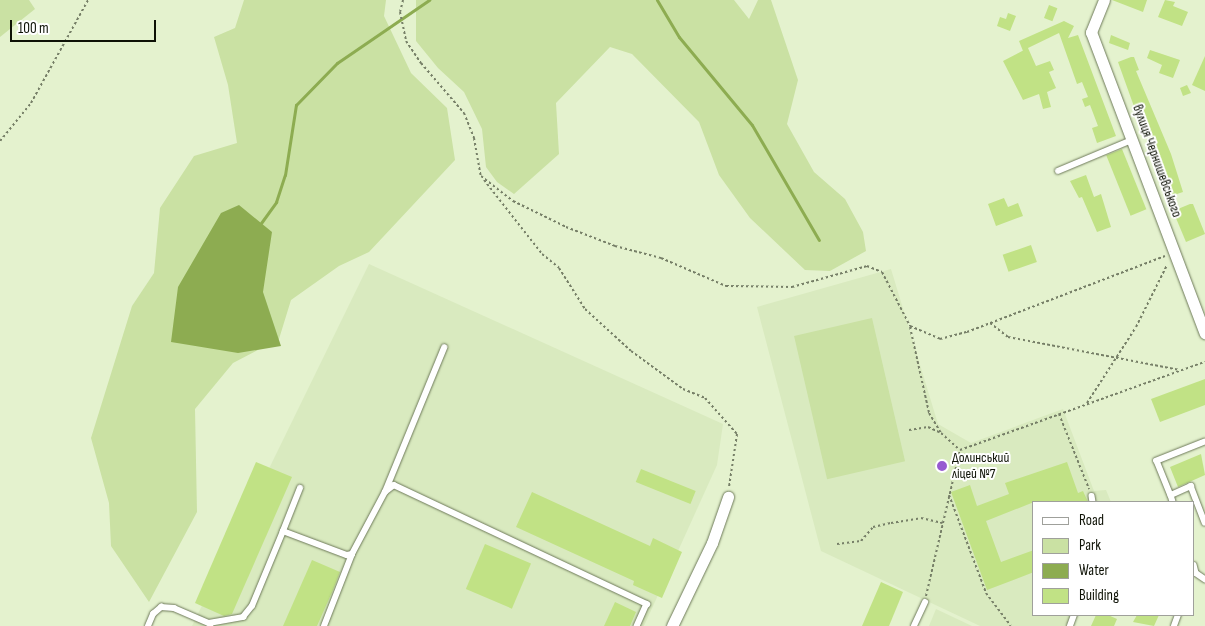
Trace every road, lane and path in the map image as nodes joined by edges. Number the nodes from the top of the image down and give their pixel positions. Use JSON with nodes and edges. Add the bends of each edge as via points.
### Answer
{"nodes":[{"id":1,"x":88,"y":0,"type":"edge"},
{"id":2,"x":403,"y":0,"type":"edge"},
{"id":3,"x":1104,"y":0,"type":"edge"},
{"id":4,"x":1134,"y":139,"type":"junction"},
{"id":5,"x":0,"y":141,"type":"edge"},
{"id":6,"x":1058,"y":171,"type":"dead end"},
{"id":7,"x":481,"y":176,"type":"junction"},
{"id":8,"x":1174,"y":252,"type":"junction"},
{"id":9,"x":990,"y":323,"type":"junction"},
{"id":10,"x":910,"y":326,"type":"junction"},
{"id":11,"x":1205,"y":333,"type":"edge"},
{"id":12,"x":444,"y":348,"type":"dead end"},
{"id":13,"x":1115,"y":359,"type":"junction"},
{"id":14,"x":1205,"y":362,"type":"edge"},
{"id":15,"x":1181,"y":370,"type":"junction"},
{"id":16,"x":1086,"y":405,"type":"junction"},
{"id":17,"x":1059,"y":414,"type":"junction"},
{"id":18,"x":909,"y":430,"type":"dead end"},
{"id":19,"x":941,"y":433,"type":"junction"},
{"id":20,"x":1205,"y":442,"type":"edge"},
{"id":21,"x":960,"y":450,"type":"junction"},
{"id":22,"x":300,"y":488,"type":"dead end"},
{"id":23,"x":384,"y":492,"type":"junction"},
{"id":24,"x":949,"y":495,"type":"junction"},
{"id":25,"x":1171,"y":495,"type":"junction"},
{"id":26,"x":728,"y":497,"type":"joint"},
{"id":27,"x":1093,"y":499,"type":"edge"},
{"id":28,"x":1173,"y":501,"type":"edge"},
{"id":29,"x":1205,"y":522,"type":"edge"},
{"id":30,"x":942,"y":523,"type":"junction"},
{"id":31,"x":283,"y":531,"type":"junction"},
{"id":32,"x":837,"y":544,"type":"dead end"},
{"id":33,"x":352,"y":554,"type":"junction"},
{"id":34,"x":1195,"y":575,"type":"edge"},
{"id":35,"x":1205,"y":578,"type":"edge"},
{"id":36,"x":925,"y":602,"type":"joint"},
{"id":37,"x":209,"y":623,"type":"junction"},
{"id":38,"x":148,"y":626,"type":"edge"},
{"id":39,"x":216,"y":626,"type":"edge"},
{"id":40,"x":324,"y":626,"type":"edge"},
{"id":41,"x":637,"y":626,"type":"edge"},
{"id":42,"x":672,"y":626,"type":"edge"},
{"id":43,"x":914,"y":626,"type":"edge"},
{"id":44,"x":1011,"y":626,"type":"edge"}],
"edges":[{"from":1,"to":5,"type":"path","via":[[31,103]]},
{"from":2,"to":7,"type":"path","via":[[400,12],[406,40],[421,64],[464,113],[474,138]]},
{"from":3,"to":4,"type":"street","name":"вулиця Чернишевського","via":[[1091,32]]},
{"from":4,"to":6,"type":"lane"},
{"from":4,"to":8,"type":"street","name":"вулиця Чернишевського"},
{"from":7,"to":10,"type":"path","via":[[513,201],[566,227],[615,246],[661,258],[726,286],[792,287],[867,266],[882,272]]},
{"from":7,"to":26,"type":"path","via":[[542,254],[559,268],[585,309],[631,351],[682,389],[705,398],[737,434]]},
{"from":8,"to":9,"type":"path"},
{"from":8,"to":11,"type":"street","name":"вулиця Чернишевського"},
{"from":8,"to":13,"type":"path"},
{"from":9,"to":10,"type":"path","via":[[940,339]]},
{"from":9,"to":13,"type":"path","via":[[1008,337]]},
{"from":10,"to":19,"type":"path","via":[[929,413]]},
{"from":12,"to":23,"type":"lane"},
{"from":13,"to":15,"type":"path"},
{"from":13,"to":16,"type":"path"},
{"from":14,"to":15,"type":"path"},
{"from":15,"to":16,"type":"path"},
{"from":16,"to":17,"type":"path"},
{"from":17,"to":21,"type":"path"},
{"from":17,"to":27,"type":"path"},
{"from":18,"to":19,"type":"path","via":[[928,427]]},
{"from":19,"to":21,"type":"path"},
{"from":20,"to":25,"type":"lane","via":[[1157,461]]},
{"from":21,"to":24,"type":"path"},
{"from":22,"to":31,"type":"lane"},
{"from":23,"to":33,"type":"lane"},
{"from":23,"to":41,"type":"lane","via":[[394,485],[647,604]]},
{"from":24,"to":30,"type":"path"},
{"from":24,"to":44,"type":"path","via":[[986,593]]},
{"from":25,"to":28,"type":"lane"},
{"from":25,"to":29,"type":"lane","via":[[1191,486]]},
{"from":26,"to":42,"type":"street","via":[[712,543]]},
{"from":30,"to":32,"type":"path","via":[[921,518],[891,523],[873,527],[862,541]]},
{"from":30,"to":36,"type":"path"},
{"from":31,"to":33,"type":"lane","via":[[347,556]]},
{"from":31,"to":37,"type":"lane","via":[[252,606],[242,617]]},
{"from":33,"to":40,"type":"lane"},
{"from":34,"to":35,"type":"lane"},
{"from":36,"to":43,"type":"lane"},
{"from":37,"to":38,"type":"lane","via":[[174,608],[161,607],[153,614]]},
{"from":37,"to":39,"type":"lane"}]}
